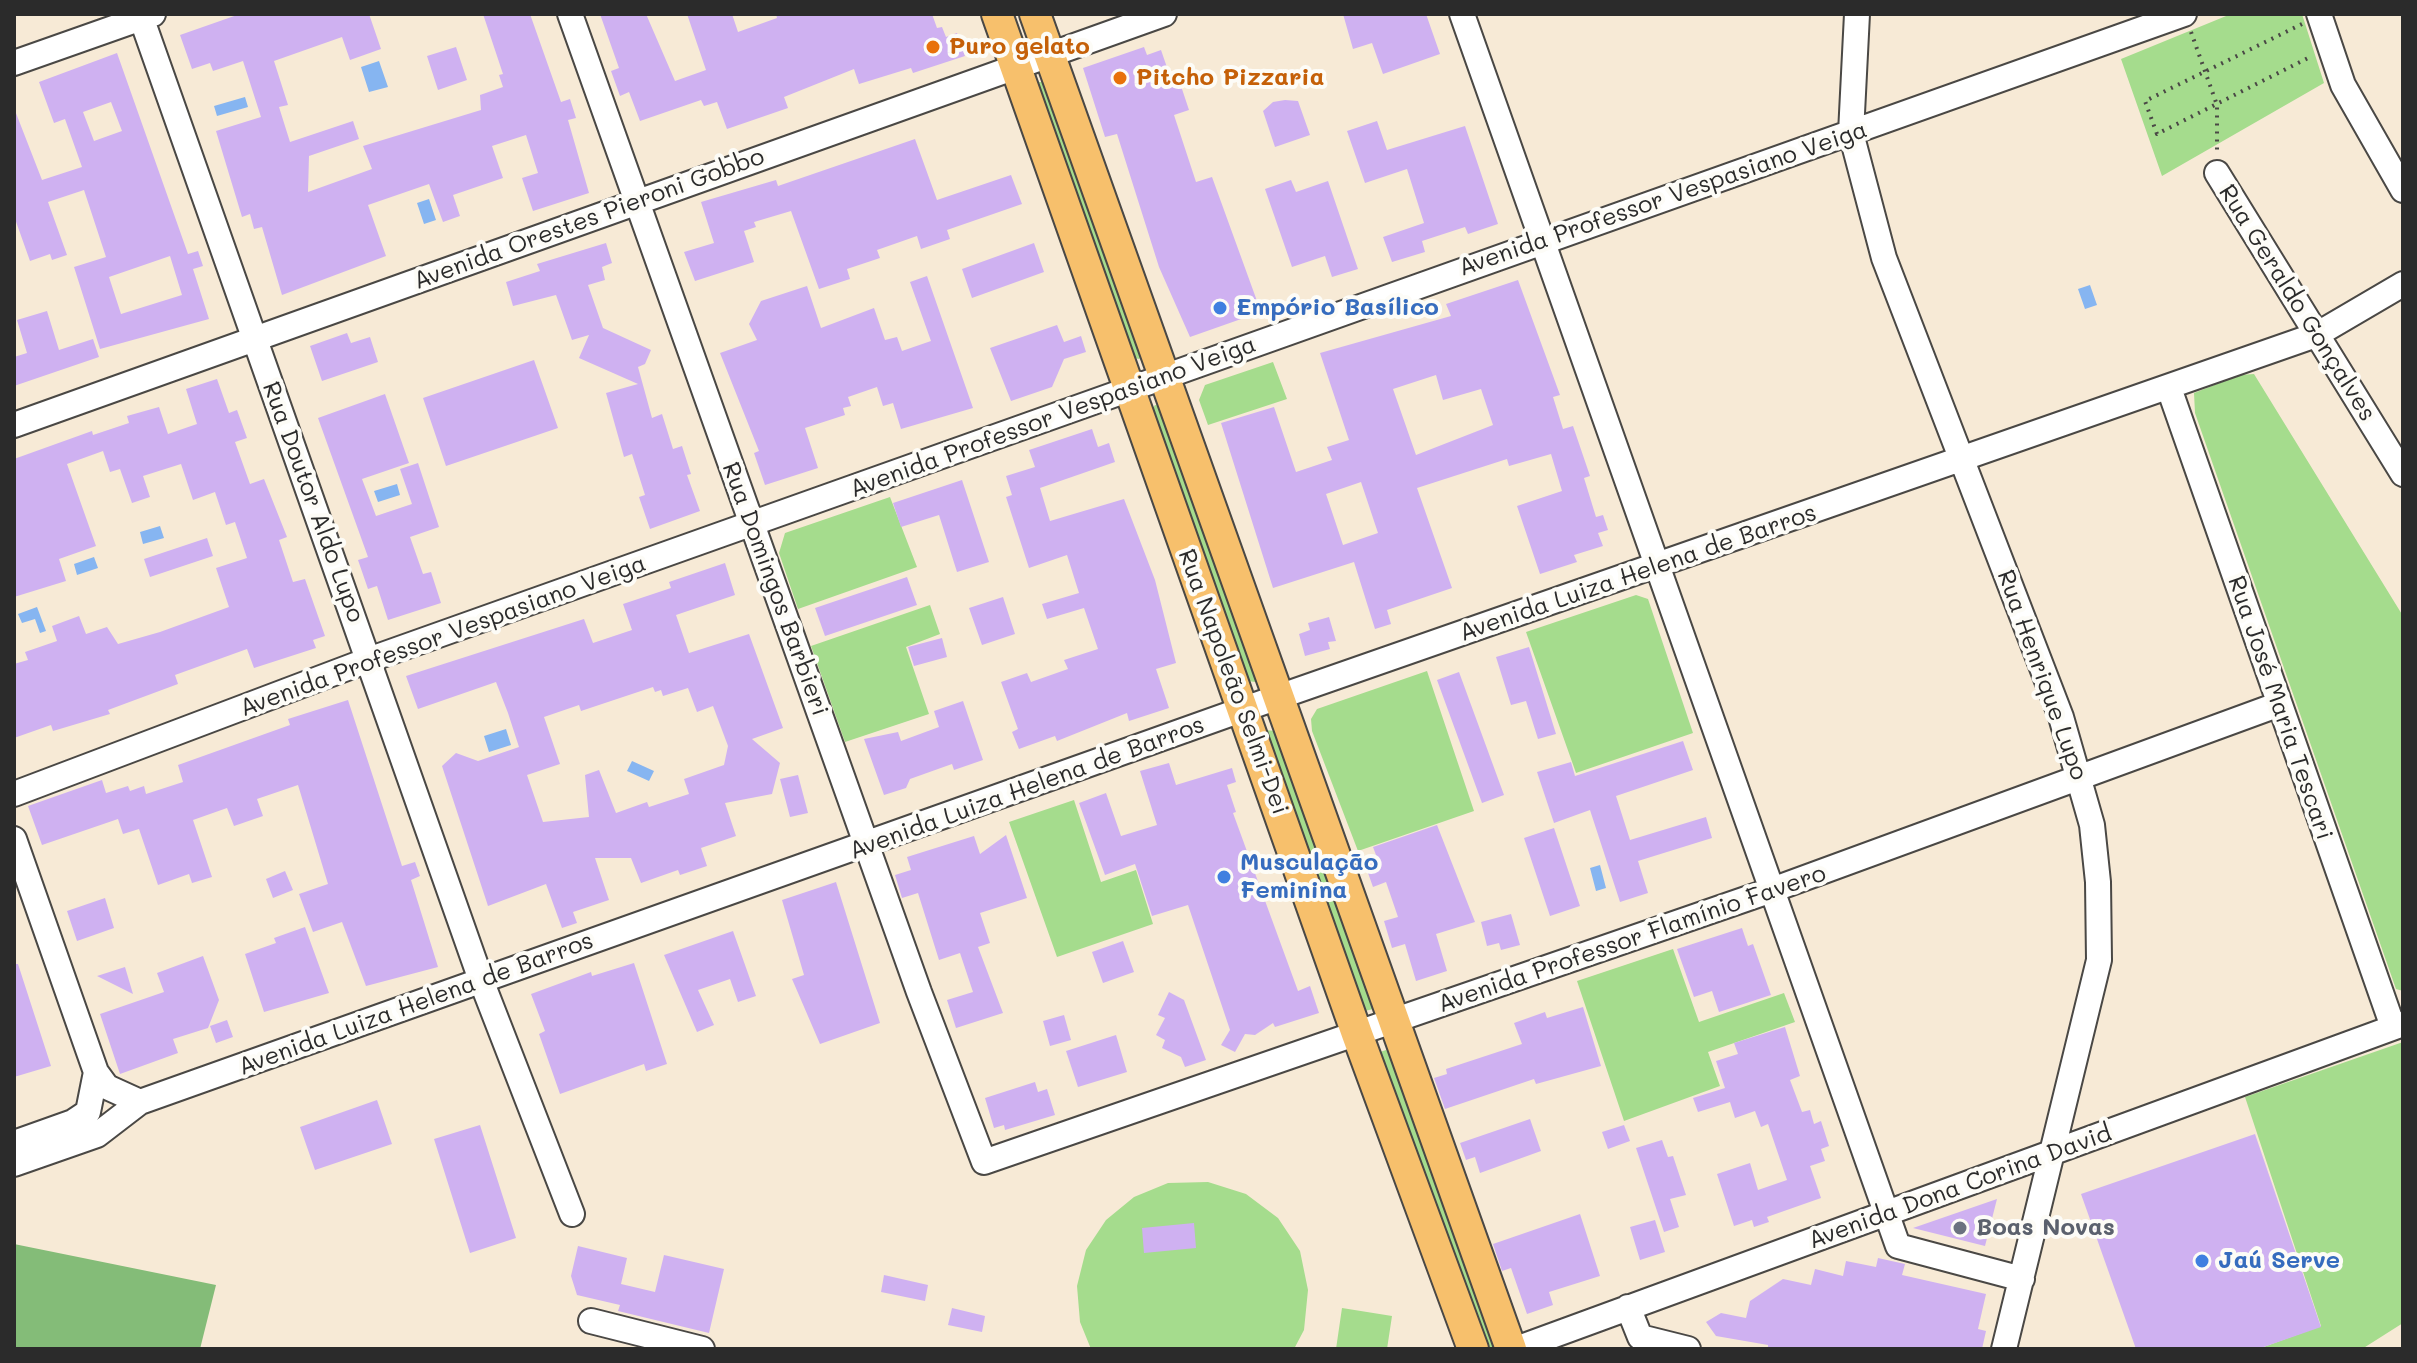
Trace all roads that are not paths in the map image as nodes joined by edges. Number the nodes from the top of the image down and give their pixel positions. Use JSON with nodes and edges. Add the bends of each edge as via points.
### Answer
{"nodes":[{"id":1,"x":570,"y":14,"type":"edge"},
{"id":2,"x":997,"y":14,"type":"edge"},
{"id":3,"x":1035,"y":14,"type":"edge"},
{"id":4,"x":1164,"y":14,"type":"edge"},
{"id":5,"x":1462,"y":14,"type":"edge"},
{"id":6,"x":1857,"y":14,"type":"edge"},
{"id":7,"x":145,"y":15,"type":"edge"},
{"id":8,"x":2319,"y":15,"type":"edge"},
{"id":9,"x":2187,"y":21,"type":"edge"},
{"id":10,"x":1050,"y":54,"type":"junction"},
{"id":11,"x":14,"y":63,"type":"edge"},
{"id":12,"x":1016,"y":67,"type":"junction"},
{"id":13,"x":1851,"y":133,"type":"junction"},
{"id":14,"x":2394,"y":156,"type":"edge"},
{"id":15,"x":2217,"y":173,"type":"road end"},
{"id":16,"x":2403,"y":190,"type":"edge"},
{"id":17,"x":638,"y":202,"type":"junction"},
{"id":18,"x":1541,"y":241,"type":"junction"},
{"id":19,"x":2403,"y":284,"type":"edge"},
{"id":20,"x":2316,"y":335,"type":"junction"},
{"id":21,"x":254,"y":339,"type":"junction"},
{"id":22,"x":1166,"y":376,"type":"junction"},
{"id":23,"x":2169,"y":388,"type":"junction"},
{"id":24,"x":1129,"y":391,"type":"junction"},
{"id":25,"x":14,"y":425,"type":"edge"},
{"id":26,"x":1962,"y":460,"type":"junction"},
{"id":27,"x":2403,"y":474,"type":"edge"},
{"id":28,"x":751,"y":525,"type":"junction"},
{"id":29,"x":1658,"y":566,"type":"junction"},
{"id":30,"x":371,"y":659,"type":"junction"},
{"id":31,"x":1278,"y":698,"type":"junction"},
{"id":32,"x":2277,"y":705,"type":"junction"},
{"id":33,"x":1244,"y":709,"type":"junction"},
{"id":34,"x":2081,"y":780,"type":"junction"},
{"id":35,"x":14,"y":794,"type":"edge"},
{"id":36,"x":14,"y":839,"type":"edge"},
{"id":37,"x":868,"y":845,"type":"junction"},
{"id":38,"x":1772,"y":890,"type":"junction"},
{"id":39,"x":481,"y":980,"type":"junction"},
{"id":40,"x":1394,"y":1022,"type":"junction"},
{"id":41,"x":2398,"y":1025,"type":"edge"},
{"id":42,"x":1357,"y":1034,"type":"junction"},
{"id":43,"x":96,"y":1072,"type":"junction"},
{"id":44,"x":140,"y":1102,"type":"junction"},
{"id":45,"x":14,"y":1143,"type":"edge"},
{"id":46,"x":2052,"y":1155,"type":"junction"},
{"id":47,"x":984,"y":1162,"type":"joint"},
{"id":48,"x":14,"y":1164,"type":"edge"},
{"id":49,"x":572,"y":1214,"type":"dead end"},
{"id":50,"x":1887,"y":1214,"type":"junction"},
{"id":51,"x":2022,"y":1279,"type":"junction"},
{"id":52,"x":1628,"y":1307,"type":"junction"},
{"id":53,"x":591,"y":1321,"type":"dead end"},
{"id":54,"x":702,"y":1349,"type":"edge"},
{"id":55,"x":1473,"y":1349,"type":"edge"},
{"id":56,"x":1513,"y":1349,"type":"edge"},
{"id":57,"x":1688,"y":1349,"type":"edge"},
{"id":58,"x":2004,"y":1349,"type":"edge"}],
"edges":[{"from":1,"to":17,"type":"street","name":"Rua Domingos Barbieri"},
{"from":2,"to":12,"type":"main road","name":"Rua Napoleão Selmi-Dei"},
{"from":3,"to":10,"type":"main road","name":"Rua Napoleão Selmi-Dei"},
{"from":4,"to":10,"type":"street","name":"Avenida Orestes Pieroni Gobbo"},
{"from":5,"to":18,"type":"street"},
{"from":6,"to":13,"type":"street","name":"Rua Henrique Lupo"},
{"from":7,"to":11,"type":"street"},
{"from":7,"to":21,"type":"street","name":"Rua Doutor Aldo Lupo"},
{"from":8,"to":14,"type":"street","via":[[2343,85]]},
{"from":9,"to":13,"type":"street","name":"Avenida Professor Vespasiano Veiga"},
{"from":10,"to":12,"type":"street","name":"Avenida Orestes Pieroni Gobbo"},
{"from":10,"to":22,"type":"main road","name":"Rua Napoleão Selmi-Dei"},
{"from":12,"to":17,"type":"street","name":"Avenida Orestes Pieroni Gobbo"},
{"from":12,"to":24,"type":"main road","name":"Rua Napoleão Selmi-Dei"},
{"from":13,"to":18,"type":"street","name":"Avenida Professor Vespasiano Veiga"},
{"from":13,"to":26,"type":"street","name":"Rua Henrique Lupo","via":[[1884,258]]},
{"from":14,"to":16,"type":"street"},
{"from":15,"to":20,"type":"street","name":"Rua Geraldo Gonçalves"},
{"from":17,"to":21,"type":"street","name":"Avenida Orestes Pieroni Gobbo"},
{"from":17,"to":28,"type":"street","name":"Rua Domingos Barbieri"},
{"from":18,"to":22,"type":"street","name":"Avenida Professor Vespasiano Veiga"},
{"from":18,"to":29,"type":"street"},
{"from":19,"to":20,"type":"street","name":"Avenida Luiza Helena de Barros"},
{"from":20,"to":23,"type":"street","name":"Avenida Luiza Helena de Barros"},
{"from":20,"to":27,"type":"street","name":"Rua Geraldo Gonçalves"},
{"from":21,"to":25,"type":"street","name":"Avenida Orestes Pieroni Gobbo"},
{"from":21,"to":30,"type":"street","name":"Rua Doutor Aldo Lupo"},
{"from":22,"to":24,"type":"street","name":"Avenida Professor Vespasiano Veiga"},
{"from":22,"to":31,"type":"main road","name":"Rua Napoleão Selmi-Dei"},
{"from":23,"to":26,"type":"street","name":"Avenida Luiza Helena de Barros"},
{"from":23,"to":32,"type":"street","name":"Rua José Maria Tescari"},
{"from":24,"to":28,"type":"street","name":"Avenida Professor Vespasiano Veiga"},
{"from":24,"to":33,"type":"main road","name":"Rua Napoleão Selmi-Dei"},
{"from":26,"to":29,"type":"street","name":"Avenida Luiza Helena de Barros"},
{"from":26,"to":34,"type":"street","name":"Rua Henrique Lupo"},
{"from":28,"to":30,"type":"street","name":"Avenida Professor Vespasiano Veiga"},
{"from":28,"to":37,"type":"street","name":"Rua Domingos Barbieri"},
{"from":29,"to":31,"type":"street","name":"Avenida Luiza Helena de Barros"},
{"from":29,"to":38,"type":"street"},
{"from":30,"to":35,"type":"street","name":"Avenida Professor Vespasiano Veiga"},
{"from":30,"to":39,"type":"street","name":"Rua Doutor Aldo Lupo"},
{"from":31,"to":33,"type":"street","name":"Avenida Luiza Helena de Barros"},
{"from":31,"to":40,"type":"main road","name":"Rua Napoleão Selmi-Dei"},
{"from":32,"to":34,"type":"street","name":"Avenida Professor Flamínio Favero"},
{"from":32,"to":41,"type":"street","name":"Rua José Maria Tescari"},
{"from":33,"to":37,"type":"street","name":"Avenida Luiza Helena de Barros"},
{"from":33,"to":42,"type":"main road","name":"Rua Napoleão Selmi-Dei"},
{"from":34,"to":38,"type":"street","name":"Avenida Professor Flamínio Favero"},
{"from":34,"to":46,"type":"street","name":"Rua Henrique Lupo","via":[[2098,882],[2099,960]]},
{"from":36,"to":43,"type":"street"},
{"from":37,"to":39,"type":"street","name":"Avenida Luiza Helena de Barros"},
{"from":37,"to":47,"type":"street","name":"Rua Domingos Barbieri"},
{"from":38,"to":40,"type":"street","name":"Avenida Professor Flamínio Favero"},
{"from":38,"to":50,"type":"street"},
{"from":39,"to":44,"type":"street","name":"Avenida Luiza Helena de Barros"},
{"from":39,"to":49,"type":"street","name":"Rua Doutor Aldo Lupo"},
{"from":40,"to":42,"type":"street","name":"Avenida Professor Flamínio Favero"},
{"from":40,"to":56,"type":"main road","name":"Rua Napoleão Selmi-Dei"},
{"from":41,"to":46,"type":"street","name":"Avenida Dona Corina David"},
{"from":42,"to":47,"type":"street","name":"Avenida Professor Flamínio Favero"},
{"from":42,"to":55,"type":"main road","name":"Rua Napoleão Selmi-Dei"},
{"from":43,"to":44,"type":"street","via":[[107,1087]]},
{"from":43,"to":45,"type":"street","via":[[88,1112]]},
{"from":44,"to":48,"type":"street","name":"Avenida Luiza Helena de Barros","via":[[97,1135]]},
{"from":46,"to":50,"type":"street","name":"Avenida Dona Corina David"},
{"from":46,"to":51,"type":"street","name":"Rua Henrique Lupo"},
{"from":50,"to":51,"type":"street","via":[[1898,1246]]},
{"from":50,"to":52,"type":"street","name":"Avenida Dona Corina David"},
{"from":51,"to":58,"type":"street","name":"Rua Henrique Lupo"},
{"from":52,"to":56,"type":"street","name":"Avenida Dona Corina David"},
{"from":52,"to":57,"type":"street","via":[[1640,1337]]},
{"from":53,"to":54,"type":"street"}]}
